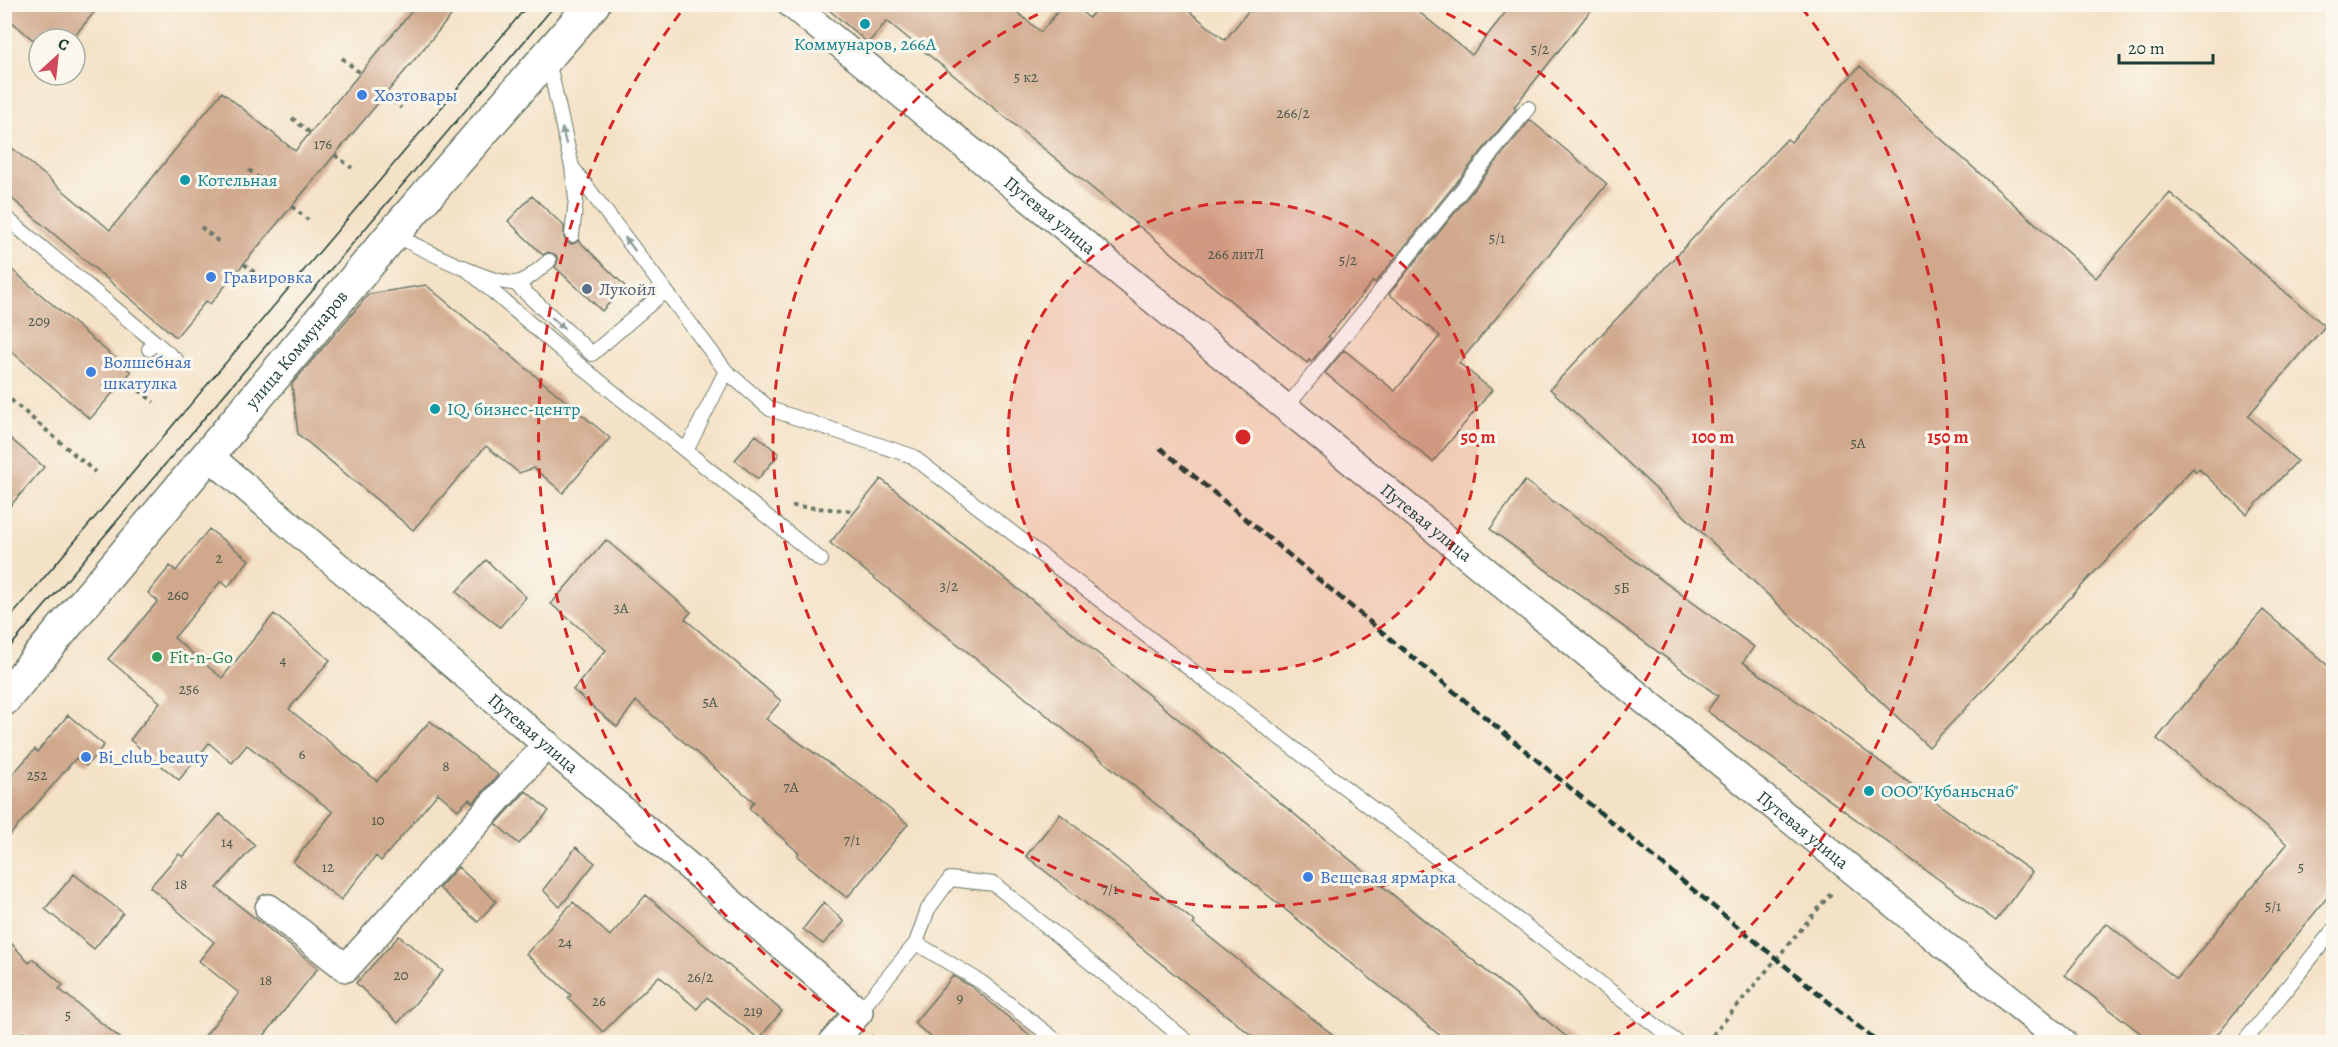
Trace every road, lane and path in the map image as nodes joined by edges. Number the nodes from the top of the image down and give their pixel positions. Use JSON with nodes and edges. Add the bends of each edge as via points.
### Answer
{"nodes":[{"id":1,"x":593,"y":4,"type":"edge"},
{"id":2,"x":791,"y":4,"type":"edge"},
{"id":3,"x":547,"y":56,"type":"junction"},
{"id":4,"x":342,"y":58,"type":"dead end"},
{"id":5,"x":360,"y":73,"type":"dead end"},
{"id":6,"x":386,"y":94,"type":"dead end"},
{"id":7,"x":401,"y":108,"type":"dead end"},
{"id":8,"x":1528,"y":108,"type":"dead end"},
{"id":9,"x":292,"y":118,"type":"dead end"},
{"id":10,"x":310,"y":133,"type":"dead end"},
{"id":11,"x":336,"y":154,"type":"dead end"},
{"id":12,"x":572,"y":167,"type":"junction"},
{"id":13,"x":352,"y":168,"type":"dead end"},
{"id":14,"x":249,"y":170,"type":"dead end"},
{"id":15,"x":267,"y":185,"type":"dead end"},
{"id":16,"x":292,"y":206,"type":"dead end"},
{"id":17,"x":4,"y":216,"type":"edge"},
{"id":18,"x":308,"y":220,"type":"dead end"},
{"id":19,"x":201,"y":227,"type":"dead end"},
{"id":20,"x":393,"y":234,"type":"junction"},
{"id":21,"x":572,"y":235,"type":"dead end"},
{"id":22,"x":219,"y":242,"type":"dead end"},
{"id":23,"x":549,"y":261,"type":"dead end"},
{"id":24,"x":244,"y":264,"type":"dead end"},
{"id":25,"x":464,"y":267,"type":"junction"},
{"id":26,"x":260,"y":277,"type":"dead end"},
{"id":27,"x":515,"y":283,"type":"junction"},
{"id":28,"x":665,"y":291,"type":"junction"},
{"id":29,"x":177,"y":361,"type":"dead end"},
{"id":30,"x":726,"y":371,"type":"junction"},
{"id":31,"x":125,"y":379,"type":"dead end"},
{"id":32,"x":4,"y":394,"type":"edge"},
{"id":33,"x":154,"y":402,"type":"dead end"},
{"id":34,"x":1285,"y":410,"type":"junction"},
{"id":35,"x":686,"y":451,"type":"junction"},
{"id":36,"x":208,"y":455,"type":"junction"},
{"id":37,"x":95,"y":472,"type":"dead end"},
{"id":38,"x":787,"y":505,"type":"dead end"},
{"id":39,"x":855,"y":511,"type":"dead end"},
{"id":40,"x":820,"y":560,"type":"dead end"},
{"id":41,"x":4,"y":699,"type":"edge"},
{"id":42,"x":547,"y":744,"type":"junction"},
{"id":43,"x":1851,"y":872,"type":"junction"},
{"id":44,"x":269,"y":908,"type":"dead end"},
{"id":45,"x":2334,"y":929,"type":"edge"},
{"id":46,"x":916,"y":943,"type":"junction"},
{"id":47,"x":847,"y":1032,"type":"edge"},
{"id":48,"x":1058,"y":1042,"type":"edge"},
{"id":49,"x":1188,"y":1042,"type":"edge"},
{"id":50,"x":1677,"y":1042,"type":"edge"},
{"id":51,"x":1707,"y":1042,"type":"edge"},
{"id":52,"x":2063,"y":1042,"type":"edge"},
{"id":53,"x":2244,"y":1042,"type":"edge"}],
"edges":[{"from":1,"to":3,"type":"main road","name":"улица Коммунаров"},
{"from":2,"to":34,"type":"street","name":"Путевая улица"},
{"from":12,"to":3,"type":"lane","one_way":true},
{"from":3,"to":20,"type":"main road","name":"улица Коммунаров"},
{"from":4,"to":5,"type":"path"},
{"from":6,"to":7,"type":"path"},
{"from":8,"to":34,"type":"lane"},
{"from":9,"to":10,"type":"path"},
{"from":11,"to":13,"type":"path"},
{"from":12,"to":21,"type":"lane","via":[[576,199]]},
{"from":28,"to":12,"type":"lane","one_way":true},
{"from":14,"to":15,"type":"path"},
{"from":16,"to":18,"type":"path"},
{"from":17,"to":29,"type":"lane","via":[[152,346]]},
{"from":19,"to":22,"type":"path"},
{"from":20,"to":25,"type":"lane"},
{"from":20,"to":36,"type":"main road","name":"улица Коммунаров"},
{"from":23,"to":27,"type":"lane"},
{"from":24,"to":26,"type":"path"},
{"from":25,"to":27,"type":"lane"},
{"from":25,"to":35,"type":"lane"},
{"from":27,"to":28,"type":"lane","one_way":true,"via":[[592,354]]},
{"from":28,"to":30,"type":"lane"},
{"from":30,"to":35,"type":"lane"},
{"from":30,"to":50,"type":"lane","via":[[770,409],[912,456]]},
{"from":31,"to":33,"type":"path"},
{"from":32,"to":37,"type":"path"},
{"from":34,"to":43,"type":"street","name":"Путевая улица"},
{"from":35,"to":40,"type":"lane"},
{"from":36,"to":41,"type":"main road","name":"улица Коммунаров"},
{"from":36,"to":42,"type":"street","name":"Путевая улица"},
{"from":38,"to":39,"type":"path"},
{"from":42,"to":44,"type":"street","via":[[346,968]]},
{"from":42,"to":47,"type":"street","name":"Путевая улица"},
{"from":43,"to":51,"type":"path"},
{"from":43,"to":52,"type":"street","name":"Путевая улица"},
{"from":45,"to":53,"type":"lane"},
{"from":46,"to":47,"type":"lane"},
{"from":46,"to":48,"type":"lane","via":[[981,982]]},
{"from":46,"to":49,"type":"lane","via":[[928,909],[950,879],[994,884]]}]}
